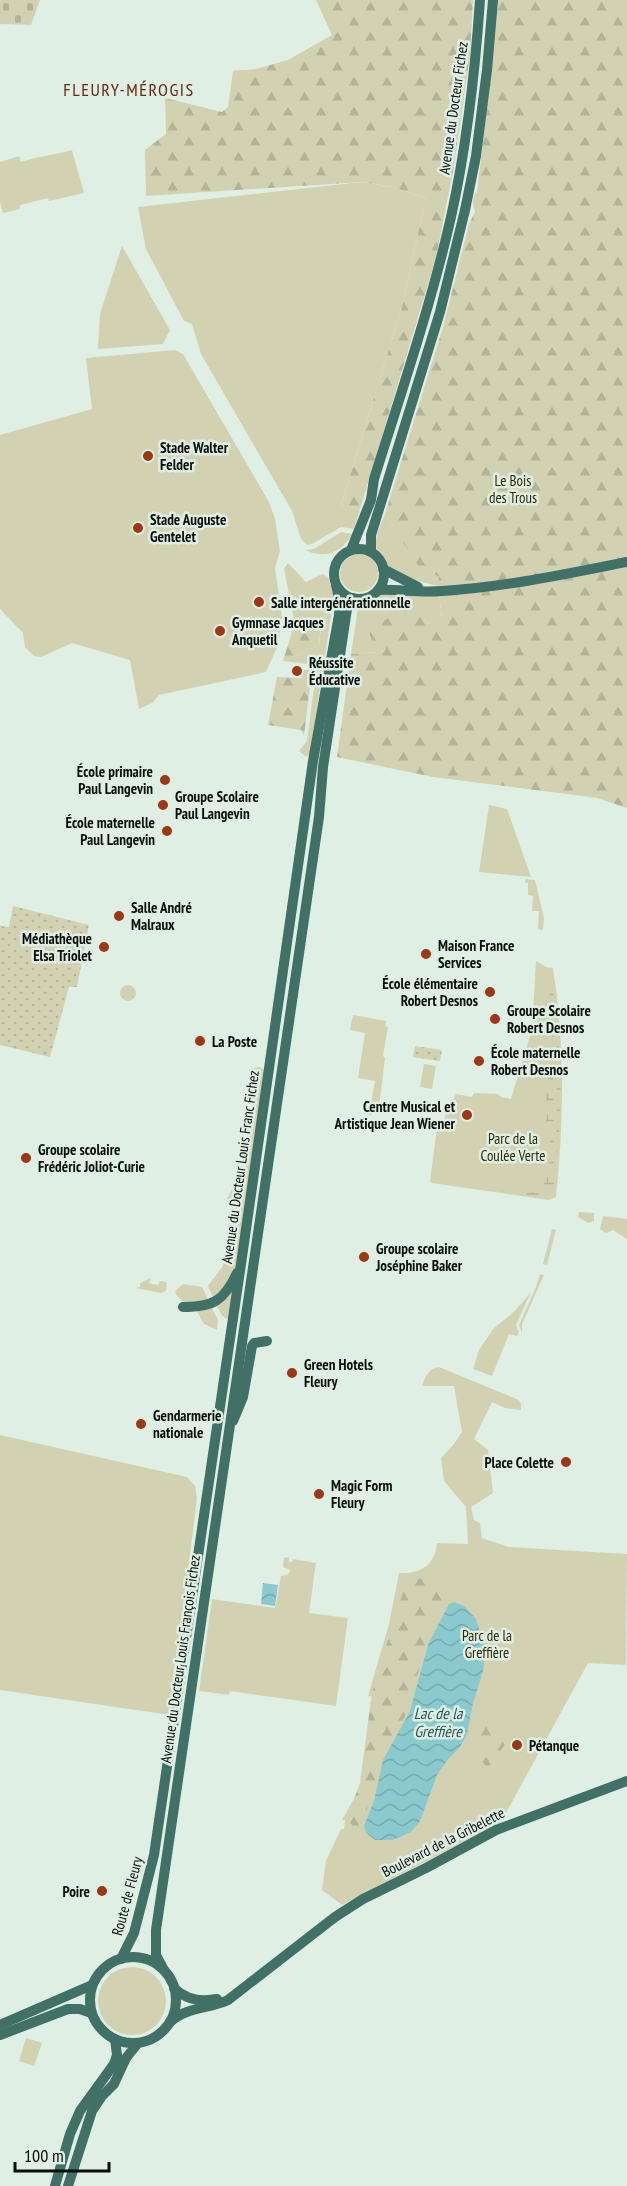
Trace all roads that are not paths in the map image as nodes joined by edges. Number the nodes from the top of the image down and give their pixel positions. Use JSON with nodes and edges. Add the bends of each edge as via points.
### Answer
{"nodes":[{"id":1,"x":480,"y":0,"type":"edge"},
{"id":2,"x":493,"y":0,"type":"edge"},
{"id":3,"x":351,"y":550,"type":"junction"},
{"id":4,"x":371,"y":552,"type":"junction"},
{"id":5,"x":627,"y":562,"type":"edge"},
{"id":6,"x":383,"y":569,"type":"junction"},
{"id":7,"x":336,"y":585,"type":"junction"},
{"id":8,"x":378,"y":590,"type":"junction"},
{"id":9,"x":439,"y":591,"type":"junction"},
{"id":10,"x":353,"y":598,"type":"junction"},
{"id":11,"x":302,"y":835,"type":"junction"},
{"id":12,"x":297,"y":920,"type":"junction"},
{"id":13,"x":241,"y":1264,"type":"junction"},
{"id":14,"x":183,"y":1307,"type":"dead end"},
{"id":15,"x":236,"y":1338,"type":"junction"},
{"id":16,"x":267,"y":1341,"type":"dead end"},
{"id":17,"x":228,"y":1429,"type":"junction"},
{"id":18,"x":174,"y":1719,"type":"joint"},
{"id":19,"x":627,"y":1781,"type":"edge"},
{"id":20,"x":156,"y":1838,"type":"joint"},
{"id":21,"x":169,"y":1843,"type":"joint"},
{"id":22,"x":426,"y":1868,"type":"junction"},
{"id":23,"x":306,"y":1941,"type":"junction"},
{"id":24,"x":121,"y":1959,"type":"junction"},
{"id":25,"x":164,"y":1971,"type":"junction"},
{"id":26,"x":256,"y":1978,"type":"junction"},
{"id":27,"x":92,"y":1985,"type":"junction"},
{"id":28,"x":174,"y":1988,"type":"junction"},
{"id":29,"x":91,"y":2013,"type":"junction"},
{"id":30,"x":170,"y":2022,"type":"junction"},
{"id":31,"x":0,"y":2025,"type":"edge"},
{"id":32,"x":0,"y":2035,"type":"edge"},
{"id":33,"x":115,"y":2039,"type":"junction"},
{"id":34,"x":138,"y":2043,"type":"junction"},
{"id":35,"x":55,"y":2186,"type":"edge"},
{"id":36,"x":69,"y":2186,"type":"edge"}],
"edges":[{"from":1,"to":3,"type":"main road","name":"Avenue du Docteur Fichez","via":[[476,68],[451,220],[370,501]]},
{"from":2,"to":4,"type":"main road","via":[[488,70],[465,210],[440,312],[371,535]]},
{"from":3,"to":4,"type":"main road"},
{"from":3,"to":7,"type":"main road","via":[[336,561]]},
{"from":4,"to":6,"type":"main road"},
{"from":5,"to":9,"type":"main road","via":[[512,585]]},
{"from":6,"to":8,"type":"main road"},
{"from":6,"to":9,"type":"main road","via":[[413,586]]},
{"from":7,"to":10,"type":"main road"},
{"from":7,"to":11,"type":"main road","name":"Avenue du Docteur Louis Franc Fichez","via":[[339,615]]},
{"from":8,"to":9,"type":"main road"},
{"from":8,"to":10,"type":"main road","via":[[370,596]]},
{"from":10,"to":12,"type":"main road","name":"Avenue du Docteur Louis Franc Fichez","via":[[347,609],[319,817]]},
{"from":11,"to":12,"type":"main road","name":"Avenue du Docteur Louis Franc Fichez"},
{"from":11,"to":12,"type":"main road"},
{"from":12,"to":13,"type":"main road","name":"Avenue du Docteur Louis Franc Fichez"},
{"from":12,"to":15,"type":"main road","name":"Avenue du Docteur Louis Franc Fichez"},
{"from":13,"to":14,"type":"main road","via":[[228,1290],[214,1302]]},
{"from":13,"to":15,"type":"main road","name":"Avenue du Docteur Louis Franc Fichez"},
{"from":15,"to":17,"type":"main road"},
{"from":15,"to":18,"type":"main road","name":"Avenue du Docteur Louis Franc Fichez"},
{"from":16,"to":17,"type":"main road","via":[[252,1346],[243,1397]]},
{"from":17,"to":21,"type":"main road","name":"Avenue du Docteur Louis François Fichez"},
{"from":18,"to":20,"type":"main road","name":"Avenue du Docteur Louis François Fichez"},
{"from":19,"to":22,"type":"main road","name":"Boulevard de la Gribelette","via":[[504,1826]]},
{"from":20,"to":24,"type":"main road","name":"Route de Fleury","via":[[138,1923]]},
{"from":21,"to":25,"type":"main road","name":"Route de Fleury","via":[[155,1937],[156,1955]]},
{"from":22,"to":23,"type":"main road"},
{"from":22,"to":23,"type":"main road","name":"Boulevard de la Gribelette","via":[[343,1911]]},
{"from":23,"to":26,"type":"main road"},
{"from":24,"to":25,"type":"main road","via":[[139,1958]]},
{"from":24,"to":27,"type":"main road","via":[[104,1968]]},
{"from":25,"to":28,"type":"main road"},
{"from":26,"to":28,"type":"main road","via":[[214,2000],[186,1997]]},
{"from":26,"to":30,"type":"main road","via":[[228,2000],[183,2013]]},
{"from":27,"to":29,"type":"main road"},
{"from":27,"to":31,"type":"main road"},
{"from":28,"to":30,"type":"main road","via":[[176,2006]]},
{"from":29,"to":32,"type":"main road","via":[[68,2009]]},
{"from":29,"to":33,"type":"main road","via":[[101,2029]]},
{"from":30,"to":34,"type":"main road","via":[[156,2037]]},
{"from":33,"to":34,"type":"main road"},
{"from":33,"to":35,"type":"main road","via":[[114,2064],[80,2111]]},
{"from":34,"to":36,"type":"main road","via":[[114,2084],[92,2111]]}]}
